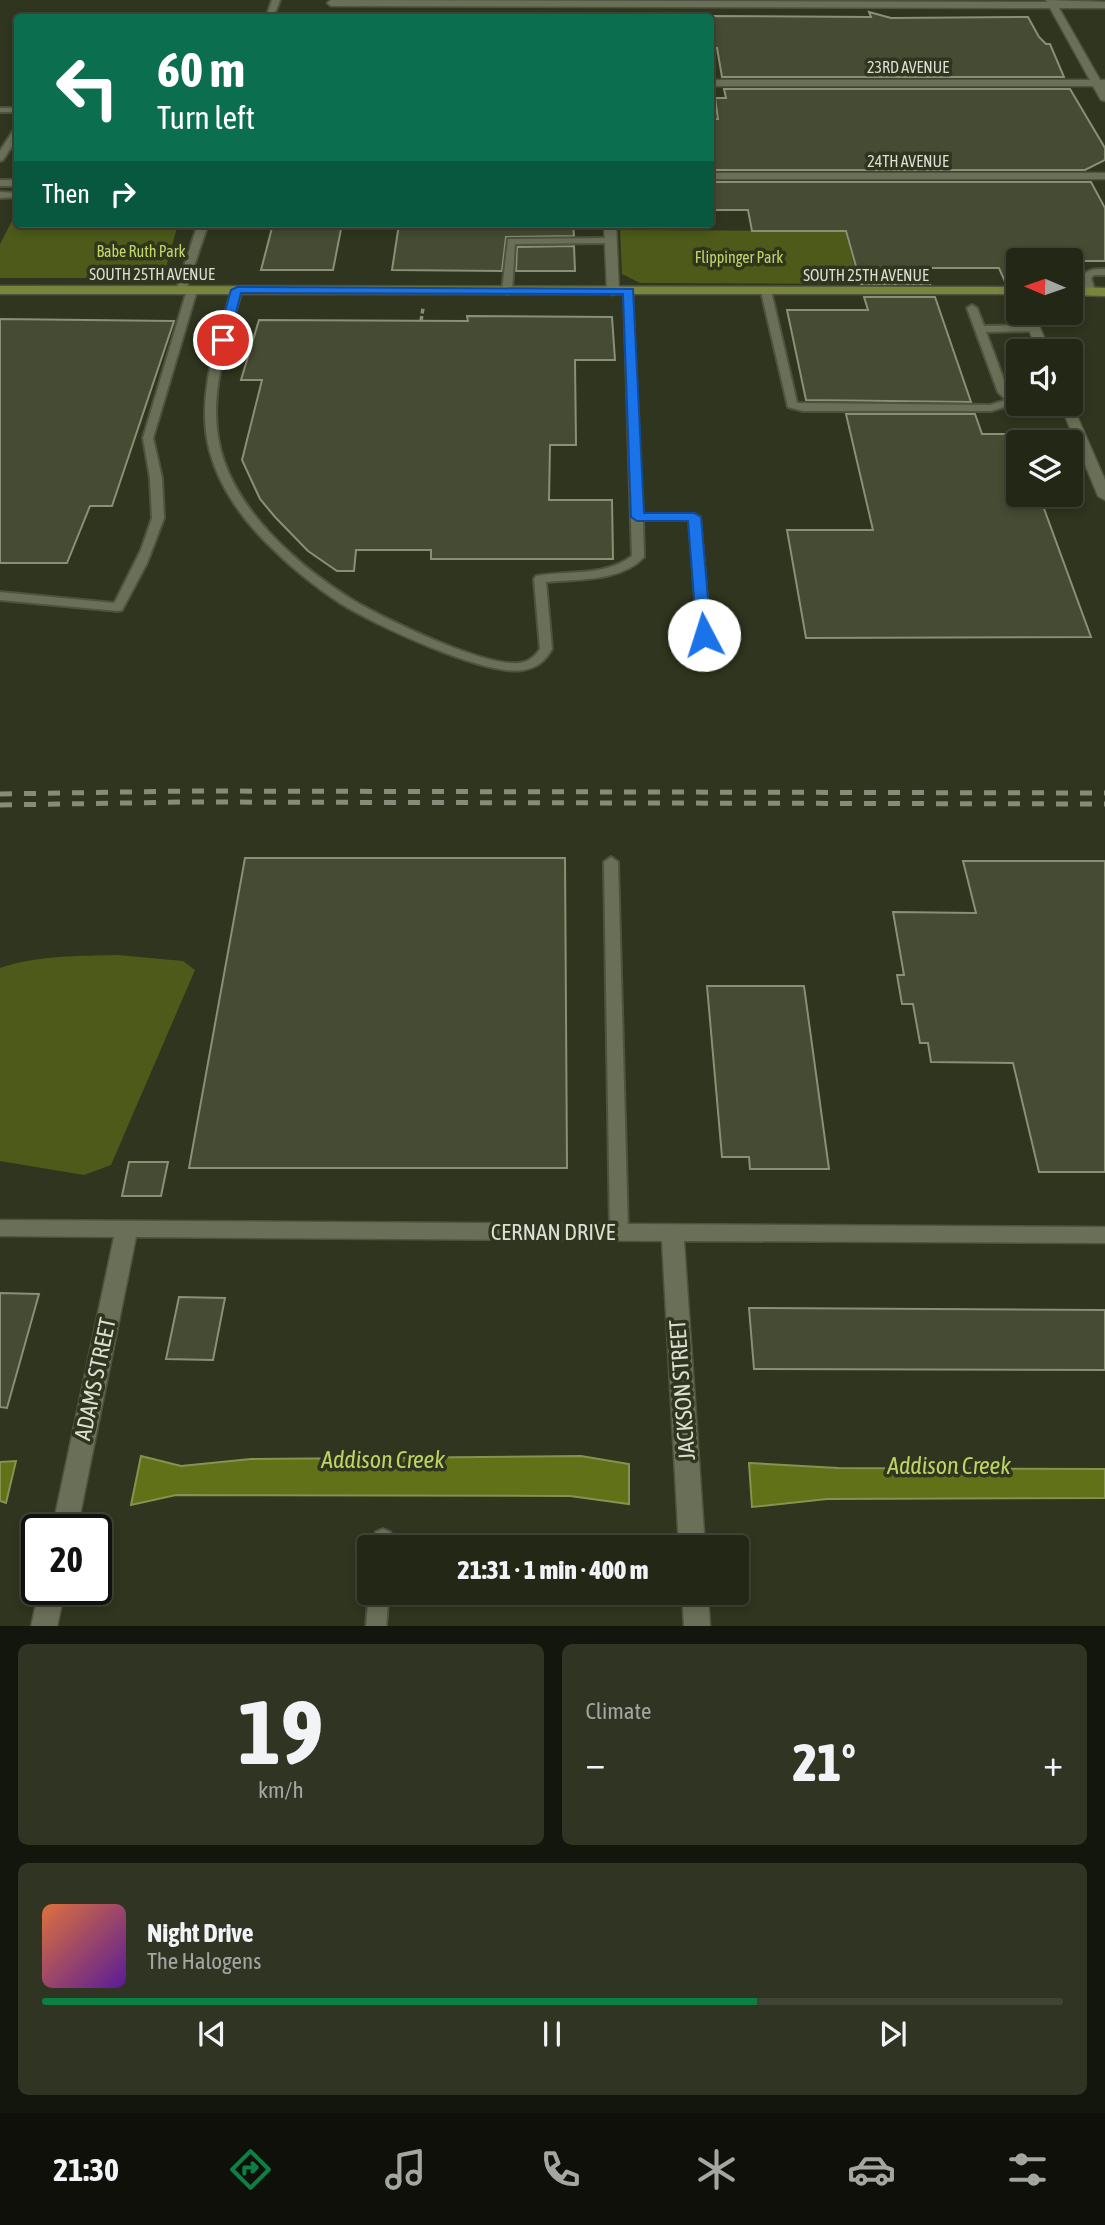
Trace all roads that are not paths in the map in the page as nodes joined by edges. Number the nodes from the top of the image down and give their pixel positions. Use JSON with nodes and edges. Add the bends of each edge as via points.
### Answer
{"nodes":[{"id":1,"x":599,"y":2,"type":"edge"},
{"id":2,"x":1051,"y":2,"type":"edge"},
{"id":3,"x":331,"y":4,"type":"dead end"},
{"id":4,"x":1105,"y":5,"type":"edge"},
{"id":5,"x":714,"y":83,"type":"edge"},
{"id":6,"x":1101,"y":83,"type":"edge"},
{"id":7,"x":1105,"y":98,"type":"edge"},
{"id":8,"x":14,"y":136,"type":"edge"},
{"id":9,"x":0,"y":158,"type":"edge"},
{"id":10,"x":714,"y":176,"type":"edge"},
{"id":11,"x":1105,"y":176,"type":"edge"},
{"id":12,"x":202,"y":228,"type":"edge"},
{"id":13,"x":610,"y":228,"type":"edge"},
{"id":14,"x":610,"y":241,"type":"junction"},
{"id":15,"x":1105,"y":272,"type":"edge"},
{"id":16,"x":0,"y":290,"type":"edge"},
{"id":17,"x":186,"y":290,"type":"junction"},
{"id":18,"x":237,"y":290,"type":"junction"},
{"id":19,"x":507,"y":291,"type":"junction"},
{"id":20,"x":613,"y":291,"type":"junction"},
{"id":21,"x":629,"y":291,"type":"junction"},
{"id":22,"x":766,"y":291,"type":"junction"},
{"id":23,"x":1006,"y":291,"type":"edge"},
{"id":24,"x":1083,"y":291,"type":"edge"},
{"id":25,"x":1090,"y":291,"type":"junction"},
{"id":26,"x":1105,"y":292,"type":"edge"},
{"id":27,"x":972,"y":307,"type":"dead end"},
{"id":28,"x":1034,"y":328,"type":"joint"},
{"id":29,"x":980,"y":329,"type":"junction"},
{"id":30,"x":1039,"y":339,"type":"edge"},
{"id":31,"x":1006,"y":394,"type":"edge"},
{"id":32,"x":1006,"y":404,"type":"edge"},
{"id":33,"x":1071,"y":416,"type":"edge"},
{"id":34,"x":1105,"y":496,"type":"edge"},
{"id":35,"x":637,"y":517,"type":"junction"},
{"id":36,"x":0,"y":596,"type":"edge"},
{"id":37,"x":704,"y":635,"type":"dead end"},
{"id":38,"x":611,"y":862,"type":"dead end"},
{"id":39,"x":0,"y":1228,"type":"edge"},
{"id":40,"x":127,"y":1229,"type":"junction"},
{"id":41,"x":619,"y":1232,"type":"junction"},
{"id":42,"x":672,"y":1232,"type":"junction"},
{"id":43,"x":1105,"y":1235,"type":"edge"},
{"id":44,"x":67,"y":1514,"type":"edge"},
{"id":45,"x":691,"y":1535,"type":"edge"},
{"id":46,"x":48,"y":1605,"type":"edge"},
{"id":47,"x":378,"y":1605,"type":"edge"},
{"id":48,"x":696,"y":1605,"type":"edge"},
{"id":49,"x":44,"y":1626,"type":"edge"},
{"id":50,"x":376,"y":1626,"type":"edge"},
{"id":51,"x":697,"y":1626,"type":"edge"}],
"edges":[{"from":1,"to":2,"type":"street"},
{"from":1,"to":3,"type":"street"},
{"from":2,"to":4,"type":"street"},
{"from":2,"to":6,"type":"street"},
{"from":5,"to":6,"type":"street","name":"23RD AVENUE"},
{"from":6,"to":7,"type":"street"},
{"from":8,"to":9,"type":"lane"},
{"from":10,"to":11,"type":"street","name":"24TH AVENUE"},
{"from":12,"to":17,"type":"lane"},
{"from":13,"to":14,"type":"street"},
{"from":14,"to":19,"type":"lane","via":[[511,241]]},
{"from":14,"to":20,"type":"street"},
{"from":15,"to":25,"type":"lane","via":[[1086,277]]},
{"from":16,"to":17,"type":"main road","name":"SOUTH 25TH AVENUE"},
{"from":17,"to":18,"type":"main road","name":"SOUTH 25TH AVENUE"},
{"from":17,"to":36,"type":"lane","via":[[148,438],[158,520],[127,594],[118,607]]},
{"from":18,"to":19,"type":"main road","name":"SOUTH 25TH AVENUE"},
{"from":18,"to":35,"type":"lane","via":[[212,383],[212,436],[223,474],[267,537],[345,601],[464,654],[516,667],[531,665],[546,649],[540,579],[630,566],[638,557]]},
{"from":19,"to":20,"type":"main road","name":"SOUTH 25TH AVENUE"},
{"from":20,"to":21,"type":"main road","name":"SOUTH 25TH AVENUE"},
{"from":21,"to":22,"type":"main road","name":"SOUTH 25TH AVENUE"},
{"from":21,"to":35,"type":"lane"},
{"from":22,"to":23,"type":"main road","name":"SOUTH 25TH AVENUE"},
{"from":22,"to":32,"type":"lane","via":[[792,405],[991,408]]},
{"from":24,"to":25,"type":"main road"},
{"from":25,"to":26,"type":"main road"},
{"from":27,"to":29,"type":"lane"},
{"from":28,"to":29,"type":"lane"},
{"from":28,"to":30,"type":"street"},
{"from":29,"to":31,"type":"lane"},
{"from":33,"to":34,"type":"street"},
{"from":35,"to":37,"type":"lane","via":[[694,517]]},
{"from":38,"to":41,"type":"lane"},
{"from":39,"to":40,"type":"street","name":"CERNAN DRIVE"},
{"from":40,"to":41,"type":"street","name":"CERNAN DRIVE"},
{"from":40,"to":44,"type":"street","name":"ADAMS STREET"},
{"from":41,"to":42,"type":"street","name":"CERNAN DRIVE"},
{"from":42,"to":43,"type":"street","name":"CERNAN DRIVE"},
{"from":42,"to":45,"type":"street","name":"JACKSON STREET"},
{"from":46,"to":49,"type":"street"},
{"from":47,"to":50,"type":"lane"},
{"from":48,"to":51,"type":"street"}]}
